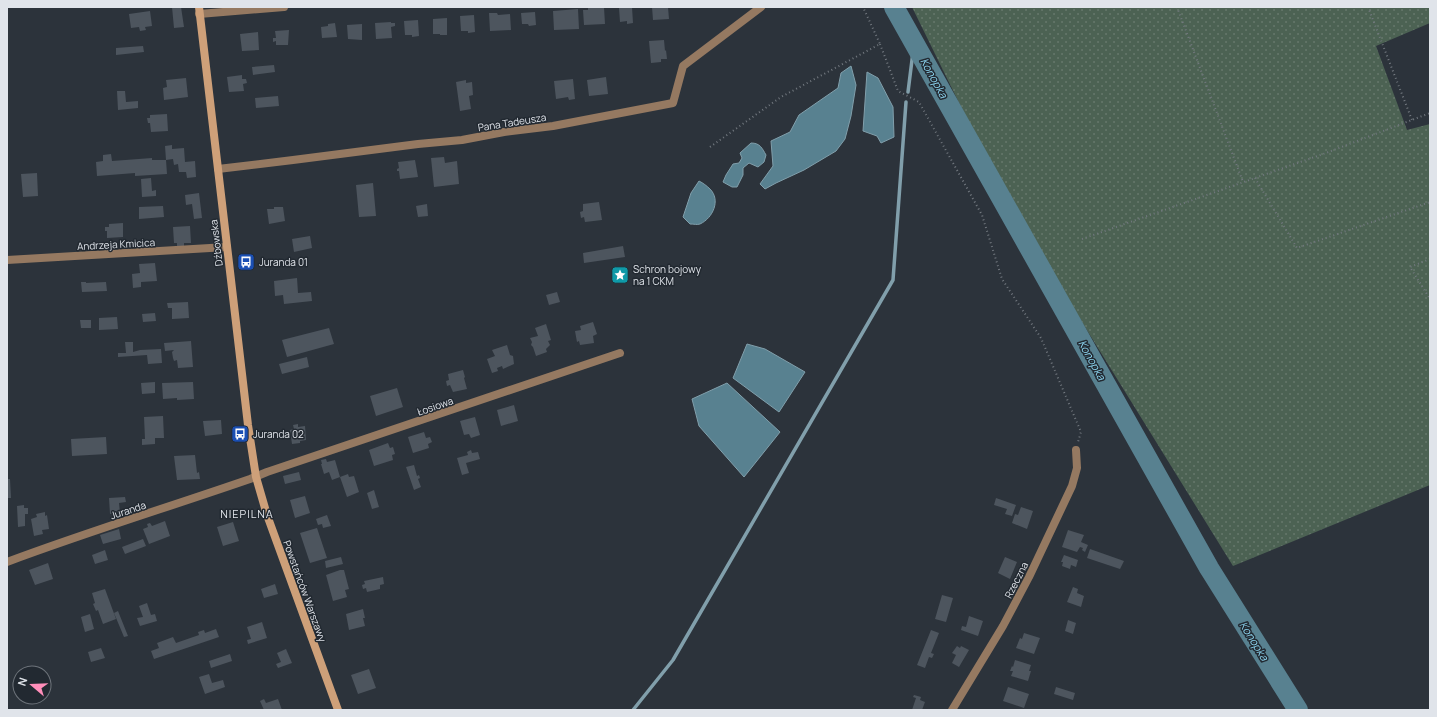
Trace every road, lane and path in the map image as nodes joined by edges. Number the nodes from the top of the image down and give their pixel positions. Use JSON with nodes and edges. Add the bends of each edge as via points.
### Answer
{"nodes":[{"id":1,"x":284,"y":7,"type":"edge"},
{"id":2,"x":761,"y":7,"type":"edge"},
{"id":3,"x":863,"y":7,"type":"edge"},
{"id":4,"x":1176,"y":7,"type":"edge"},
{"id":5,"x":1368,"y":7,"type":"edge"},
{"id":6,"x":199,"y":10,"type":"edge"},
{"id":7,"x":880,"y":44,"type":"junction"},
{"id":8,"x":1430,"y":113,"type":"edge"},
{"id":9,"x":1412,"y":120,"type":"junction"},
{"id":10,"x":710,"y":147,"type":"dead end"},
{"id":11,"x":218,"y":169,"type":"junction"},
{"id":12,"x":1255,"y":178,"type":"junction"},
{"id":13,"x":1244,"y":182,"type":"junction"},
{"id":14,"x":1430,"y":202,"type":"edge"},
{"id":15,"x":1082,"y":238,"type":"dead end"},
{"id":16,"x":227,"y":247,"type":"junction"},
{"id":17,"x":1430,"y":259,"type":"edge"},
{"id":18,"x":7,"y":260,"type":"edge"},
{"id":19,"x":1430,"y":299,"type":"edge"},
{"id":20,"x":620,"y":353,"type":"dead end"},
{"id":21,"x":1076,"y":450,"type":"joint"},
{"id":22,"x":256,"y":477,"type":"junction"},
{"id":23,"x":7,"y":562,"type":"edge"},
{"id":24,"x":338,"y":710,"type":"edge"},
{"id":25,"x":952,"y":710,"type":"edge"}],
"edges":[{"from":1,"to":6,"type":"street"},
{"from":2,"to":11,"type":"street","name":"Pana Tadeusza","via":[[683,66],[673,104],[462,140]]},
{"from":3,"to":7,"type":"path"},
{"from":4,"to":13,"type":"path"},
{"from":5,"to":9,"type":"path"},
{"from":6,"to":11,"type":"main road","name":"Dźbowska"},
{"from":7,"to":10,"type":"path","via":[[781,97]]},
{"from":7,"to":21,"type":"path","via":[[898,91],[919,102],[982,215],[1002,278],[1041,338],[1081,432]]},
{"from":8,"to":9,"type":"path"},
{"from":9,"to":12,"type":"path"},
{"from":11,"to":16,"type":"main road","name":"Dźbowska"},
{"from":12,"to":13,"type":"path"},
{"from":12,"to":14,"type":"path","via":[[1297,248]]},
{"from":13,"to":15,"type":"path"},
{"from":16,"to":18,"type":"street","name":"Andrzeja Kmicica"},
{"from":16,"to":22,"type":"main road","name":"Dźbowska"},
{"from":17,"to":19,"type":"path","via":[[1410,267]]},
{"from":20,"to":22,"type":"street","name":"Łosiowa"},
{"from":21,"to":25,"type":"street","name":"Rzeczna","via":[[1078,468],[1072,486],[1029,578]]},
{"from":22,"to":23,"type":"street","name":"Juranda"},
{"from":22,"to":24,"type":"main road","name":"Powstańców Warszawy","via":[[267,515]]}]}
